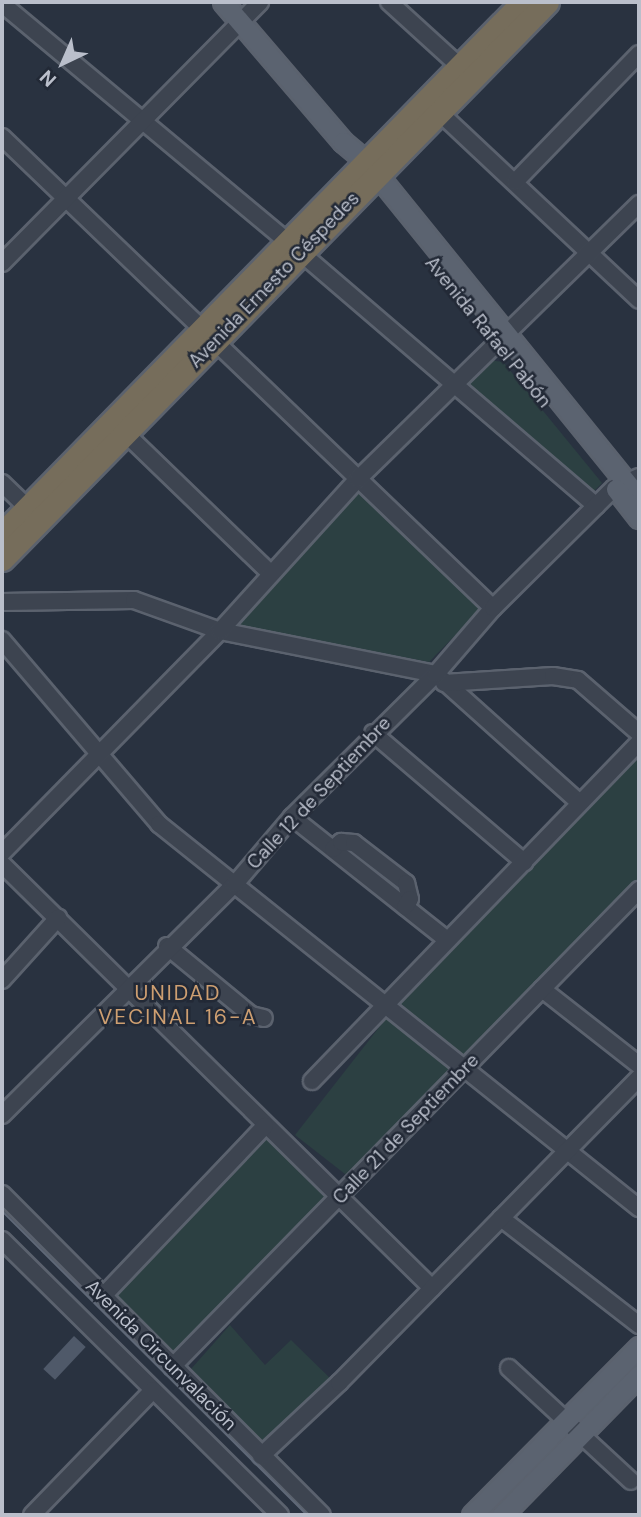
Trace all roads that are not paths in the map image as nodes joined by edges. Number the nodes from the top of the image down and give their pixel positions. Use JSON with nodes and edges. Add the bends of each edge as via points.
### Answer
{"nodes":[{"id":1,"x":223,"y":2,"type":"edge"},
{"id":2,"x":260,"y":2,"type":"edge"},
{"id":3,"x":389,"y":2,"type":"edge"},
{"id":4,"x":523,"y":2,"type":"edge"},
{"id":5,"x":547,"y":2,"type":"edge"},
{"id":6,"x":6,"y":7,"type":"edge"},
{"id":7,"x":240,"y":22,"type":"junction"},
{"id":8,"x":639,"y":54,"type":"edge"},
{"id":9,"x":466,"y":73,"type":"junction"},
{"id":10,"x":439,"y":112,"type":"junction"},
{"id":11,"x":142,"y":121,"type":"junction"},
{"id":12,"x":2,"y":137,"type":"edge"},
{"id":13,"x":368,"y":172,"type":"junction"},
{"id":14,"x":515,"y":182,"type":"junction"},
{"id":15,"x":65,"y":199,"type":"junction"},
{"id":16,"x":639,"y":204,"type":"edge"},
{"id":17,"x":294,"y":247,"type":"junction"},
{"id":18,"x":590,"y":254,"type":"junction"},
{"id":19,"x":2,"y":263,"type":"edge"},
{"id":20,"x":639,"y":300,"type":"edge"},
{"id":21,"x":207,"y":336,"type":"junction"},
{"id":22,"x":503,"y":340,"type":"junction"},
{"id":23,"x":457,"y":386,"type":"junction"},
{"id":24,"x":124,"y":432,"type":"junction"},
{"id":25,"x":358,"y":479,"type":"junction"},
{"id":26,"x":2,"y":483,"type":"edge"},
{"id":27,"x":630,"y":487,"type":"edge"},
{"id":28,"x":596,"y":506,"type":"junction"},
{"id":29,"x":34,"y":514,"type":"junction"},
{"id":30,"x":639,"y":519,"type":"edge"},
{"id":31,"x":2,"y":534,"type":"edge"},
{"id":32,"x":2,"y":559,"type":"edge"},
{"id":33,"x":270,"y":573,"type":"junction"},
{"id":34,"x":2,"y":602,"type":"edge"},
{"id":35,"x":493,"y":608,"type":"junction"},
{"id":36,"x":220,"y":632,"type":"junction"},
{"id":37,"x":2,"y":640,"type":"edge"},
{"id":38,"x":440,"y":678,"type":"junction"},
{"id":39,"x":373,"y":733,"type":"junction"},
{"id":40,"x":639,"y":733,"type":"edge"},
{"id":41,"x":639,"y":743,"type":"edge"},
{"id":42,"x":100,"y":756,"type":"junction"},
{"id":43,"x":580,"y":803,"type":"junction"},
{"id":44,"x":292,"y":817,"type":"junction"},
{"id":45,"x":2,"y":853,"type":"edge"},
{"id":46,"x":524,"y":862,"type":"junction"},
{"id":47,"x":2,"y":864,"type":"edge"},
{"id":48,"x":235,"y":884,"type":"junction"},
{"id":49,"x":639,"y":890,"type":"edge"},
{"id":50,"x":58,"y":918,"type":"junction"},
{"id":51,"x":447,"y":940,"type":"junction"},
{"id":52,"x":167,"y":946,"type":"junction"},
{"id":53,"x":2,"y":980,"type":"edge"},
{"id":54,"x":129,"y":986,"type":"junction"},
{"id":55,"x":542,"y":989,"type":"junction"},
{"id":56,"x":385,"y":1004,"type":"junction"},
{"id":57,"x":264,"y":1018,"type":"dead end"},
{"id":58,"x":639,"y":1065,"type":"edge"},
{"id":59,"x":465,"y":1068,"type":"junction"},
{"id":60,"x":639,"y":1078,"type":"edge"},
{"id":61,"x":312,"y":1081,"type":"dead end"},
{"id":62,"x":2,"y":1115,"type":"edge"},
{"id":63,"x":265,"y":1126,"type":"junction"},
{"id":64,"x":567,"y":1150,"type":"junction"},
{"id":65,"x":2,"y":1194,"type":"edge"},
{"id":66,"x":340,"y":1197,"type":"junction"},
{"id":67,"x":639,"y":1208,"type":"edge"},
{"id":68,"x":501,"y":1218,"type":"junction"},
{"id":69,"x":2,"y":1240,"type":"edge"},
{"id":70,"x":432,"y":1288,"type":"junction"},
{"id":71,"x":103,"y":1296,"type":"junction"},
{"id":72,"x":639,"y":1325,"type":"edge"},
{"id":73,"x":639,"y":1346,"type":"edge"},
{"id":74,"x":172,"y":1367,"type":"junction"},
{"id":75,"x":509,"y":1368,"type":"dead end"},
{"id":76,"x":639,"y":1375,"type":"edge"},
{"id":77,"x":153,"y":1390,"type":"junction"},
{"id":78,"x":572,"y":1429,"type":"junction"},
{"id":79,"x":261,"y":1456,"type":"junction"},
{"id":80,"x":631,"y":1481,"type":"dead end"},
{"id":81,"x":32,"y":1515,"type":"edge"},
{"id":82,"x":280,"y":1515,"type":"edge"},
{"id":83,"x":322,"y":1515,"type":"edge"},
{"id":84,"x":472,"y":1515,"type":"edge"},
{"id":85,"x":502,"y":1515,"type":"edge"}],
"edges":[{"from":1,"to":7,"type":"main road","name":"Avenida Rafael Pabón"},
{"from":2,"to":7,"type":"street"},
{"from":3,"to":9,"type":"street"},
{"from":4,"to":9,"type":"highway","name":"Avenida Ernesto Céspedes"},
{"from":5,"to":9,"type":"highway","name":"Avenida Ernesto Céspedes"},
{"from":6,"to":11,"type":"street"},
{"from":7,"to":11,"type":"street"},
{"from":7,"to":13,"type":"main road","name":"Avenida Rafael Pabón"},
{"from":8,"to":14,"type":"street"},
{"from":9,"to":10,"type":"highway","name":"Avenida Ernesto Céspedes"},
{"from":9,"to":13,"type":"highway","name":"Avenida Ernesto Céspedes"},
{"from":10,"to":13,"type":"highway","name":"Avenida Ernesto Céspedes"},
{"from":10,"to":14,"type":"street"},
{"from":11,"to":15,"type":"street"},
{"from":11,"to":17,"type":"street"},
{"from":12,"to":15,"type":"street"},
{"from":13,"to":17,"type":"highway","name":"Avenida Ernesto Céspedes"},
{"from":13,"to":22,"type":"main road","name":"Avenida Rafael Pabón"},
{"from":14,"to":18,"type":"street"},
{"from":15,"to":19,"type":"street"},
{"from":15,"to":21,"type":"street"},
{"from":16,"to":18,"type":"street"},
{"from":17,"to":21,"type":"highway","name":"Avenida Ernesto Céspedes"},
{"from":17,"to":23,"type":"street"},
{"from":18,"to":20,"type":"street"},
{"from":18,"to":22,"type":"street"},
{"from":21,"to":24,"type":"highway","name":"Avenida Ernesto Céspedes"},
{"from":21,"to":25,"type":"street"},
{"from":21,"to":29,"type":"highway","name":"Avenida Ernesto Céspedes"},
{"from":22,"to":23,"type":"street"},
{"from":22,"to":27,"type":"main road","name":"Avenida Rafael Pabón"},
{"from":23,"to":25,"type":"street"},
{"from":23,"to":28,"type":"street"},
{"from":24,"to":29,"type":"highway","name":"Avenida Ernesto Céspedes"},
{"from":24,"to":33,"type":"street"},
{"from":25,"to":33,"type":"street"},
{"from":25,"to":35,"type":"street"},
{"from":26,"to":29,"type":"street"},
{"from":27,"to":28,"type":"street","name":"Calle 12 de Septiembre"},
{"from":27,"to":30,"type":"main road","name":"Avenida Rafael Pabón"},
{"from":28,"to":35,"type":"street","name":"Calle 12 de Septiembre"},
{"from":29,"to":31,"type":"highway","name":"Avenida Ernesto Céspedes"},
{"from":29,"to":32,"type":"highway","name":"Avenida Ernesto Céspedes"},
{"from":33,"to":36,"type":"street"},
{"from":34,"to":36,"type":"street","via":[[134,600]]},
{"from":35,"to":38,"type":"street","name":"Calle 12 de Septiembre"},
{"from":36,"to":38,"type":"street"},
{"from":36,"to":42,"type":"street"},
{"from":37,"to":42,"type":"street"},
{"from":38,"to":39,"type":"street","name":"Calle 12 de Septiembre"},
{"from":38,"to":40,"type":"street","via":[[553,676],[578,680]]},
{"from":38,"to":43,"type":"street"},
{"from":39,"to":44,"type":"street","name":"Calle 12 de Septiembre"},
{"from":39,"to":46,"type":"street"},
{"from":41,"to":43,"type":"street"},
{"from":42,"to":45,"type":"street"},
{"from":42,"to":48,"type":"street","via":[[159,824]]},
{"from":43,"to":46,"type":"street"},
{"from":44,"to":48,"type":"street","name":"Calle 12 de Septiembre"},
{"from":44,"to":51,"type":"street"},
{"from":46,"to":51,"type":"street"},
{"from":47,"to":50,"type":"street"},
{"from":48,"to":52,"type":"street","name":"Calle 12 de Septiembre"},
{"from":48,"to":56,"type":"street"},
{"from":49,"to":55,"type":"street","name":"Calle 21 de Septiembre"},
{"from":50,"to":53,"type":"street"},
{"from":50,"to":54,"type":"street"},
{"from":51,"to":56,"type":"street"},
{"from":52,"to":54,"type":"street","name":"Calle 12 de Septiembre"},
{"from":52,"to":57,"type":"street","via":[[251,1015]]},
{"from":54,"to":62,"type":"street","name":"Calle 12 de Septiembre"},
{"from":54,"to":63,"type":"street"},
{"from":55,"to":58,"type":"street"},
{"from":55,"to":59,"type":"street","name":"Calle 21 de Septiembre"},
{"from":56,"to":59,"type":"street"},
{"from":56,"to":61,"type":"street"},
{"from":59,"to":64,"type":"street"},
{"from":59,"to":66,"type":"street","name":"Calle 21 de Septiembre"},
{"from":60,"to":64,"type":"street"},
{"from":63,"to":66,"type":"street"},
{"from":63,"to":71,"type":"street"},
{"from":64,"to":67,"type":"street"},
{"from":64,"to":68,"type":"street"},
{"from":65,"to":71,"type":"street","name":"Avenida Circunvalación"},
{"from":66,"to":70,"type":"street"},
{"from":66,"to":74,"type":"street","name":"Calle 21 de Septiembre"},
{"from":68,"to":70,"type":"street"},
{"from":68,"to":72,"type":"street"},
{"from":69,"to":77,"type":"street","name":"Avenida Circunvalación"},
{"from":70,"to":79,"type":"street"},
{"from":71,"to":74,"type":"street","name":"Avenida Circunvalación"},
{"from":73,"to":78,"type":"main road"},
{"from":74,"to":79,"type":"street","name":"Avenida Circunvalación"},
{"from":75,"to":78,"type":"street"},
{"from":76,"to":78,"type":"main road"},
{"from":77,"to":81,"type":"street"},
{"from":77,"to":82,"type":"street","name":"Avenida Circunvalación"},
{"from":78,"to":80,"type":"street"},
{"from":78,"to":84,"type":"main road"},
{"from":78,"to":85,"type":"main road"},
{"from":79,"to":83,"type":"street","name":"Avenida Circunvalación"}]}
